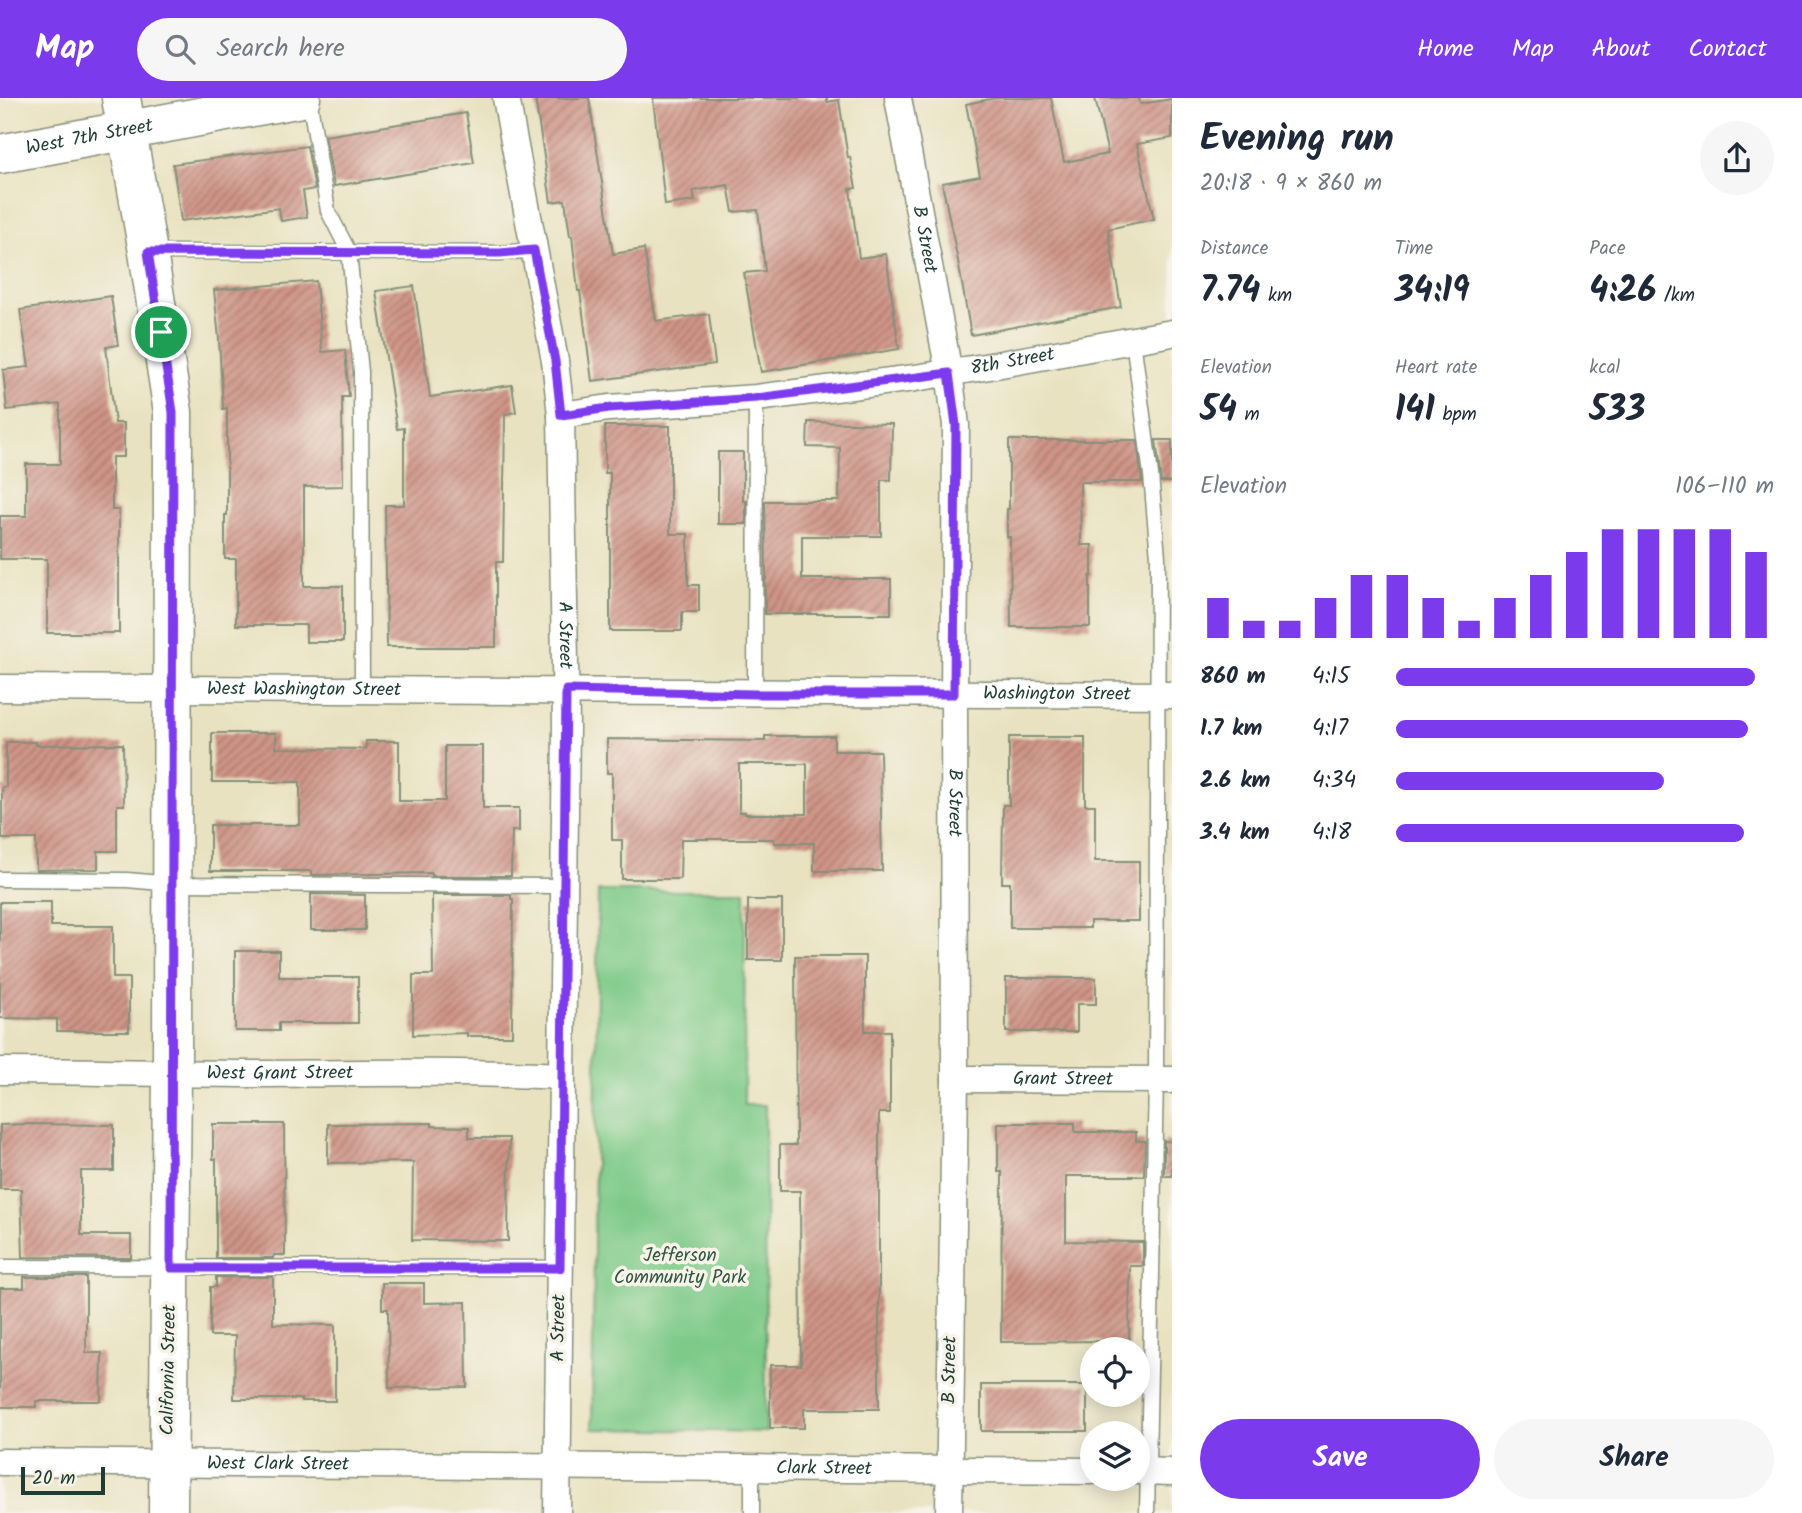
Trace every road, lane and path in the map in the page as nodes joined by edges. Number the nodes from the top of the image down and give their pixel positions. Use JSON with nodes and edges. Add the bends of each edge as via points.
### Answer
{"nodes":[{"id":1,"x":302,"y":98,"type":"edge"},
{"id":2,"x":309,"y":98,"type":"edge"},
{"id":3,"x":506,"y":98,"type":"edge"},
{"id":4,"x":898,"y":98,"type":"edge"},
{"id":5,"x":124,"y":115,"type":"edge"},
{"id":6,"x":0,"y":154,"type":"edge"},
{"id":7,"x":534,"y":250,"type":"junction"},
{"id":8,"x":148,"y":252,"type":"junction"},
{"id":9,"x":349,"y":252,"type":"junction"},
{"id":10,"x":1172,"y":333,"type":"edge"},
{"id":11,"x":1133,"y":340,"type":"junction"},
{"id":12,"x":949,"y":373,"type":"junction"},
{"id":13,"x":757,"y":398,"type":"junction"},
{"id":14,"x":561,"y":415,"type":"junction"},
{"id":15,"x":0,"y":688,"type":"edge"},
{"id":16,"x":173,"y":689,"type":"junction"},
{"id":17,"x":362,"y":690,"type":"junction"},
{"id":18,"x":566,"y":690,"type":"junction"},
{"id":19,"x":755,"y":694,"type":"junction"},
{"id":20,"x":954,"y":694,"type":"junction"},
{"id":21,"x":1164,"y":695,"type":"edge"},
{"id":22,"x":0,"y":879,"type":"edge"},
{"id":23,"x":173,"y":884,"type":"junction"},
{"id":24,"x":563,"y":886,"type":"junction"},
{"id":25,"x":0,"y":1071,"type":"edge"},
{"id":26,"x":172,"y":1072,"type":"junction"},
{"id":27,"x":561,"y":1076,"type":"junction"},
{"id":28,"x":955,"y":1079,"type":"junction"},
{"id":29,"x":1164,"y":1080,"type":"edge"},
{"id":30,"x":0,"y":1267,"type":"edge"},
{"id":31,"x":171,"y":1268,"type":"junction"},
{"id":32,"x":560,"y":1268,"type":"junction"},
{"id":33,"x":0,"y":1462,"type":"edge"},
{"id":34,"x":167,"y":1464,"type":"junction"},
{"id":35,"x":558,"y":1467,"type":"junction"},
{"id":36,"x":752,"y":1467,"type":"junction"},
{"id":37,"x":948,"y":1470,"type":"junction"},
{"id":38,"x":1080,"y":1471,"type":"edge"},
{"id":39,"x":1152,"y":1472,"type":"edge"},
{"id":40,"x":168,"y":1513,"type":"edge"},
{"id":41,"x":558,"y":1513,"type":"edge"},
{"id":42,"x":752,"y":1513,"type":"edge"},
{"id":43,"x":949,"y":1513,"type":"edge"},
{"id":44,"x":1147,"y":1513,"type":"edge"}],
"edges":[{"from":1,"to":5,"type":"street","name":"West 7th Street"},
{"from":2,"to":9,"type":"lane","via":[[328,211]]},
{"from":3,"to":7,"type":"street","name":"A Street"},
{"from":4,"to":12,"type":"street","name":"B Street"},
{"from":5,"to":6,"type":"street","name":"West 7th Street"},
{"from":5,"to":8,"type":"street","name":"California Street"},
{"from":7,"to":9,"type":"lane"},
{"from":7,"to":14,"type":"street","name":"A Street"},
{"from":8,"to":9,"type":"lane"},
{"from":8,"to":16,"type":"street","name":"California Street","via":[[173,412]]},
{"from":9,"to":17,"type":"lane","via":[[362,372]]},
{"from":10,"to":11,"type":"street","name":"8th Street"},
{"from":11,"to":12,"type":"street","name":"8th Street"},
{"from":11,"to":21,"type":"lane","via":[[1152,475]]},
{"from":12,"to":13,"type":"street","name":"8th Street"},
{"from":12,"to":20,"type":"street","name":"B Street","via":[[956,425]]},
{"from":13,"to":14,"type":"street","name":"8th Street"},
{"from":13,"to":19,"type":"lane"},
{"from":14,"to":18,"type":"street","name":"A Street"},
{"from":15,"to":16,"type":"street","name":"West Washington Street"},
{"from":16,"to":17,"type":"street","name":"West Washington Street"},
{"from":16,"to":23,"type":"street","name":"California Street"},
{"from":17,"to":18,"type":"street","name":"West Washington Street"},
{"from":18,"to":19,"type":"street","name":"Washington Street"},
{"from":18,"to":24,"type":"street","name":"A Street"},
{"from":19,"to":20,"type":"street","name":"Washington Street"},
{"from":20,"to":21,"type":"street","name":"Washington Street"},
{"from":20,"to":28,"type":"street","name":"B Street"},
{"from":21,"to":29,"type":"lane"},
{"from":22,"to":23,"type":"lane"},
{"from":23,"to":24,"type":"lane"},
{"from":23,"to":26,"type":"street","name":"California Street"},
{"from":24,"to":27,"type":"street","name":"A Street"},
{"from":25,"to":26,"type":"street","name":"West Grant Street"},
{"from":26,"to":27,"type":"street","name":"West Grant Street"},
{"from":26,"to":31,"type":"street","name":"California Street"},
{"from":27,"to":32,"type":"street","name":"A Street"},
{"from":28,"to":29,"type":"street","name":"Grant Street"},
{"from":28,"to":37,"type":"street","name":"B Street"},
{"from":29,"to":39,"type":"lane"},
{"from":30,"to":31,"type":"lane"},
{"from":31,"to":32,"type":"lane"},
{"from":31,"to":34,"type":"street","name":"California Street"},
{"from":32,"to":35,"type":"street","name":"A Street"},
{"from":33,"to":34,"type":"street","name":"West Clark Street"},
{"from":34,"to":35,"type":"street","name":"West Clark Street"},
{"from":34,"to":40,"type":"street","name":"California Street"},
{"from":35,"to":36,"type":"street","name":"Clark Street"},
{"from":35,"to":41,"type":"street","name":"A Street"},
{"from":36,"to":37,"type":"street","name":"Clark Street"},
{"from":36,"to":42,"type":"lane"},
{"from":37,"to":38,"type":"street","name":"Clark Street"},
{"from":37,"to":43,"type":"street","name":"B Street"},
{"from":39,"to":44,"type":"lane"}]}
